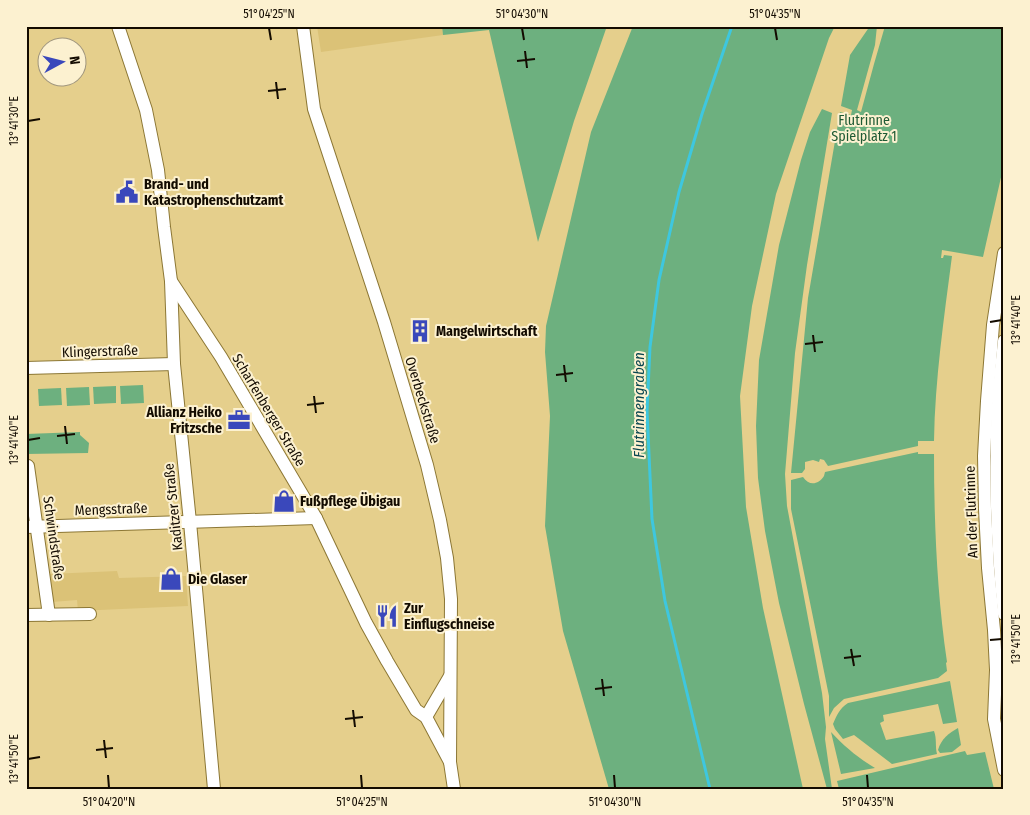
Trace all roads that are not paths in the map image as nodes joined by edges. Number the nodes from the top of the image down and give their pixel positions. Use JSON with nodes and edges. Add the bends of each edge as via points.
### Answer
{"nodes":[{"id":1,"x":118,"y":26,"type":"edge"},
{"id":2,"x":303,"y":26,"type":"edge"},
{"id":3,"x":1004,"y":253,"type":"edge"},
{"id":4,"x":172,"y":281,"type":"junction"},
{"id":5,"x":1004,"y":341,"type":"edge"},
{"id":6,"x":174,"y":364,"type":"junction"},
{"id":7,"x":26,"y":368,"type":"edge"},
{"id":8,"x":995,"y":429,"type":"edge"},
{"id":9,"x":28,"y":466,"type":"dead end"},
{"id":10,"x":316,"y":518,"type":"junction"},
{"id":11,"x":190,"y":522,"type":"junction"},
{"id":12,"x":32,"y":527,"type":"edge"},
{"id":13,"x":90,"y":614,"type":"dead end"},
{"id":14,"x":1004,"y":614,"type":"edge"},
{"id":15,"x":26,"y":615,"type":"edge"},
{"id":16,"x":49,"y":615,"type":"junction"},
{"id":17,"x":450,"y":676,"type":"junction"},
{"id":18,"x":426,"y":717,"type":"junction"},
{"id":19,"x":450,"y":762,"type":"junction"},
{"id":20,"x":1004,"y":770,"type":"edge"},
{"id":21,"x":214,"y":789,"type":"edge"},
{"id":22,"x":454,"y":789,"type":"edge"}],
"edges":[{"from":1,"to":4,"type":"street","name":"Scharfenberger Straße","via":[[146,110],[158,170]]},
{"from":2,"to":17,"type":"street","name":"Overbeckstraße","via":[[314,109],[386,328],[440,520],[451,599]]},
{"from":3,"to":8,"type":"street","name":"An der Flutrinne","via":[[992,325]]},
{"from":4,"to":6,"type":"street","name":"Kaditzer Straße"},
{"from":4,"to":10,"type":"street","name":"Scharfenberger Straße"},
{"from":5,"to":8,"type":"street","name":"An der Flutrinne"},
{"from":6,"to":7,"type":"street","name":"Klingerstraße"},
{"from":6,"to":11,"type":"street","name":"Kaditzer Straße"},
{"from":8,"to":14,"type":"street","name":"An der Flutrinne"},
{"from":8,"to":20,"type":"street","name":"An der Flutrinne","via":[[985,508],[996,670],[994,720]]},
{"from":9,"to":12,"type":"street","name":"Schwindstraße"},
{"from":10,"to":11,"type":"street","name":"Mengsstraße"},
{"from":10,"to":18,"type":"street","name":"Scharfenberger Straße","via":[[387,661],[416,710]]},
{"from":11,"to":12,"type":"street","name":"Mengsstraße"},
{"from":11,"to":21,"type":"street","name":"Kaditzer Straße"},
{"from":12,"to":16,"type":"street","name":"Schwindstraße"},
{"from":13,"to":16,"type":"street"},
{"from":15,"to":16,"type":"street"},
{"from":17,"to":18,"type":"street"},
{"from":17,"to":19,"type":"street","name":"Overbeckstraße"},
{"from":18,"to":19,"type":"street","name":"Scharfenberger Straße"},
{"from":19,"to":22,"type":"street","name":"Scharfenberger Straße"}]}
